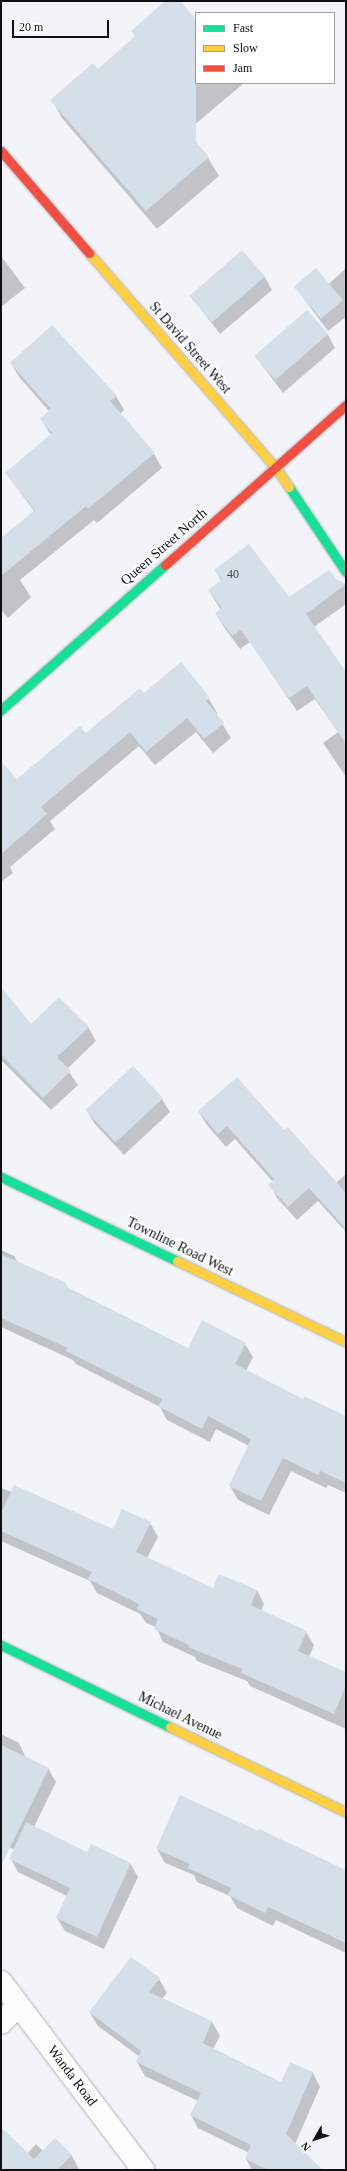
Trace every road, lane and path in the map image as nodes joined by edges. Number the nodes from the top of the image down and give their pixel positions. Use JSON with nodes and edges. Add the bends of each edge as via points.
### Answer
{"nodes":[{"id":1,"x":1,"y":151,"type":"edge"},
{"id":2,"x":346,"y":405,"type":"edge"},
{"id":3,"x":276,"y":468,"type":"junction"},
{"id":4,"x":346,"y":572,"type":"edge"},
{"id":5,"x":1,"y":710,"type":"edge"},
{"id":6,"x":1,"y":1177,"type":"edge"},
{"id":7,"x":346,"y":1342,"type":"edge"},
{"id":8,"x":1,"y":1645,"type":"edge"},
{"id":9,"x":346,"y":1812,"type":"edge"},
{"id":10,"x":1,"y":1982,"type":"edge"},
{"id":11,"x":19,"y":2005,"type":"junction"},
{"id":12,"x":1,"y":2023,"type":"edge"},
{"id":13,"x":143,"y":2170,"type":"edge"}],
"edges":[{"from":1,"to":3,"type":"street","name":"St David Street West"},
{"from":2,"to":3,"type":"street","name":"Queen Street North"},
{"from":3,"to":4,"type":"street","name":"St David Street West"},
{"from":3,"to":5,"type":"street","name":"Queen Street North"},
{"from":6,"to":7,"type":"street","name":"Townline Road West"},
{"from":8,"to":9,"type":"street","name":"Michael Avenue"},
{"from":10,"to":11,"type":"street","name":"Wanda Road"},
{"from":11,"to":12,"type":"street"},
{"from":11,"to":13,"type":"street","name":"Wanda Road"}]}
